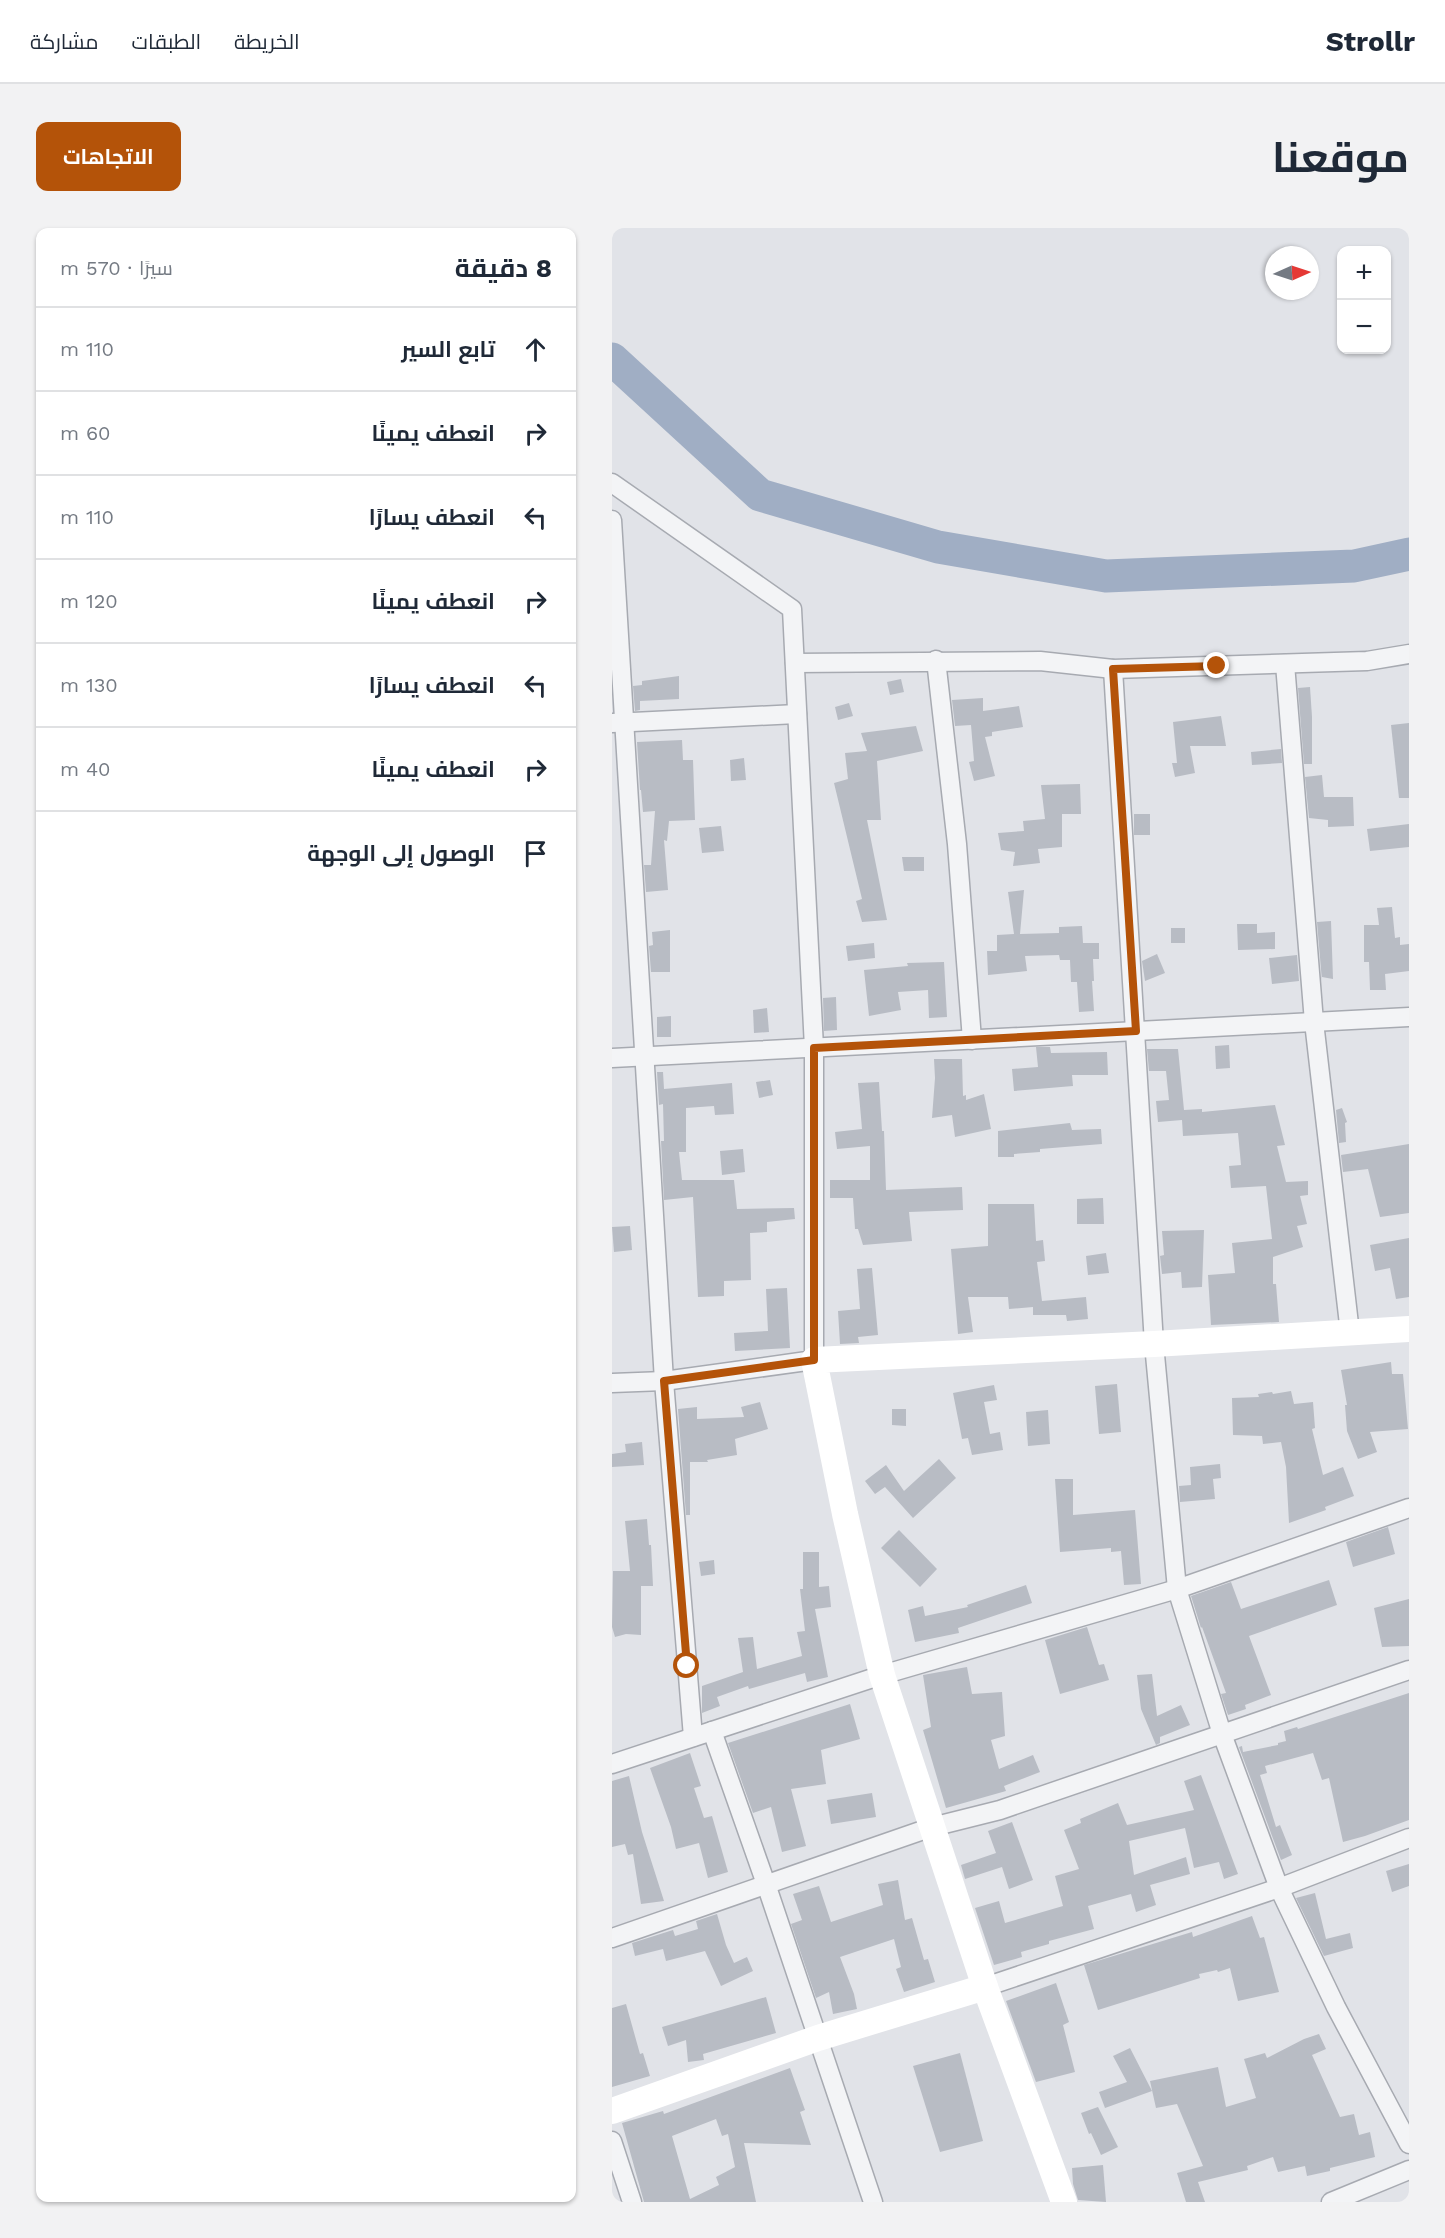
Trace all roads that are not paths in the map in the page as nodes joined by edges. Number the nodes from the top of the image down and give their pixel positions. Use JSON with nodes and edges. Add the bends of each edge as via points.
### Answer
{"nodes":[{"id":1,"x":612,"y":483,"type":"edge"},
{"id":2,"x":612,"y":520,"type":"edge"},
{"id":3,"x":1409,"y":654,"type":"edge"},
{"id":4,"x":936,"y":660,"type":"junction"},
{"id":5,"x":795,"y":663,"type":"junction"},
{"id":6,"x":1285,"y":664,"type":"junction"},
{"id":7,"x":1113,"y":669,"type":"junction"},
{"id":8,"x":797,"y":714,"type":"junction"},
{"id":9,"x":619,"y":723,"type":"edge"},
{"id":10,"x":1409,"y":1017,"type":"edge"},
{"id":11,"x":1314,"y":1022,"type":"junction"},
{"id":12,"x":1136,"y":1031,"type":"junction"},
{"id":13,"x":972,"y":1040,"type":"junction"},
{"id":14,"x":814,"y":1048,"type":"junction"},
{"id":15,"x":644,"y":1057,"type":"junction"},
{"id":16,"x":612,"y":1059,"type":"edge"},
{"id":17,"x":1409,"y":1329,"type":"edge"},
{"id":18,"x":1350,"y":1333,"type":"junction"},
{"id":19,"x":1154,"y":1344,"type":"junction"},
{"id":20,"x":814,"y":1360,"type":"junction"},
{"id":21,"x":664,"y":1381,"type":"junction"},
{"id":22,"x":612,"y":1383,"type":"edge"},
{"id":23,"x":1409,"y":1508,"type":"edge"},
{"id":24,"x":1177,"y":1589,"type":"junction"},
{"id":25,"x":1409,"y":1670,"type":"edge"},
{"id":26,"x":882,"y":1675,"type":"junction"},
{"id":27,"x":712,"y":1731,"type":"junction"},
{"id":28,"x":1222,"y":1734,"type":"junction"},
{"id":29,"x":693,"y":1737,"type":"junction"},
{"id":30,"x":612,"y":1764,"type":"edge"},
{"id":31,"x":932,"y":1827,"type":"junction"},
{"id":32,"x":1409,"y":1838,"type":"edge"},
{"id":33,"x":766,"y":1884,"type":"junction"},
{"id":34,"x":1279,"y":1888,"type":"junction"},
{"id":35,"x":612,"y":1938,"type":"edge"},
{"id":36,"x":985,"y":1988,"type":"junction"},
{"id":37,"x":818,"y":2038,"type":"junction"},
{"id":38,"x":612,"y":2111,"type":"edge"},
{"id":39,"x":612,"y":2141,"type":"edge"},
{"id":40,"x":1409,"y":2144,"type":"edge"},
{"id":41,"x":1409,"y":2170,"type":"edge"},
{"id":42,"x":632,"y":2202,"type":"edge"},
{"id":43,"x":873,"y":2202,"type":"edge"},
{"id":44,"x":1064,"y":2202,"type":"edge"},
{"id":45,"x":1331,"y":2202,"type":"edge"}],
"edges":[{"from":1,"to":5,"type":"street","via":[[792,609]]},
{"from":2,"to":9,"type":"street"},
{"from":3,"to":6,"type":"street","via":[[1367,662]]},
{"from":4,"to":5,"type":"street"},
{"from":4,"to":7,"type":"street","via":[[1040,661]]},
{"from":4,"to":13,"type":"street","via":[[957,844]]},
{"from":5,"to":8,"type":"street"},
{"from":6,"to":7,"type":"street"},
{"from":6,"to":11,"type":"street"},
{"from":7,"to":12,"type":"street"},
{"from":8,"to":9,"type":"street"},
{"from":8,"to":14,"type":"street"},
{"from":9,"to":15,"type":"street"},
{"from":10,"to":11,"type":"street"},
{"from":11,"to":12,"type":"street"},
{"from":11,"to":18,"type":"street"},
{"from":12,"to":13,"type":"street"},
{"from":12,"to":19,"type":"street"},
{"from":13,"to":14,"type":"street"},
{"from":14,"to":15,"type":"street"},
{"from":14,"to":20,"type":"street"},
{"from":15,"to":16,"type":"street"},
{"from":15,"to":21,"type":"street"},
{"from":17,"to":18,"type":"main road"},
{"from":18,"to":19,"type":"main road"},
{"from":19,"to":20,"type":"main road"},
{"from":19,"to":24,"type":"street"},
{"from":20,"to":21,"type":"street"},
{"from":20,"to":26,"type":"main road"},
{"from":21,"to":22,"type":"street"},
{"from":21,"to":29,"type":"street"},
{"from":23,"to":24,"type":"street"},
{"from":24,"to":26,"type":"street"},
{"from":24,"to":28,"type":"street"},
{"from":25,"to":28,"type":"street"},
{"from":26,"to":27,"type":"street"},
{"from":26,"to":31,"type":"main road"},
{"from":27,"to":29,"type":"street"},
{"from":27,"to":33,"type":"street"},
{"from":28,"to":31,"type":"street","via":[[1000,1810]]},
{"from":28,"to":34,"type":"street"},
{"from":29,"to":30,"type":"street"},
{"from":31,"to":33,"type":"street"},
{"from":31,"to":36,"type":"main road"},
{"from":32,"to":34,"type":"street"},
{"from":33,"to":35,"type":"street"},
{"from":33,"to":37,"type":"street"},
{"from":34,"to":36,"type":"street"},
{"from":34,"to":40,"type":"street","via":[[1336,2007]]},
{"from":36,"to":37,"type":"main road"},
{"from":36,"to":44,"type":"main road"},
{"from":37,"to":38,"type":"main road"},
{"from":37,"to":43,"type":"street"},
{"from":39,"to":42,"type":"street"},
{"from":41,"to":45,"type":"street"}]}
